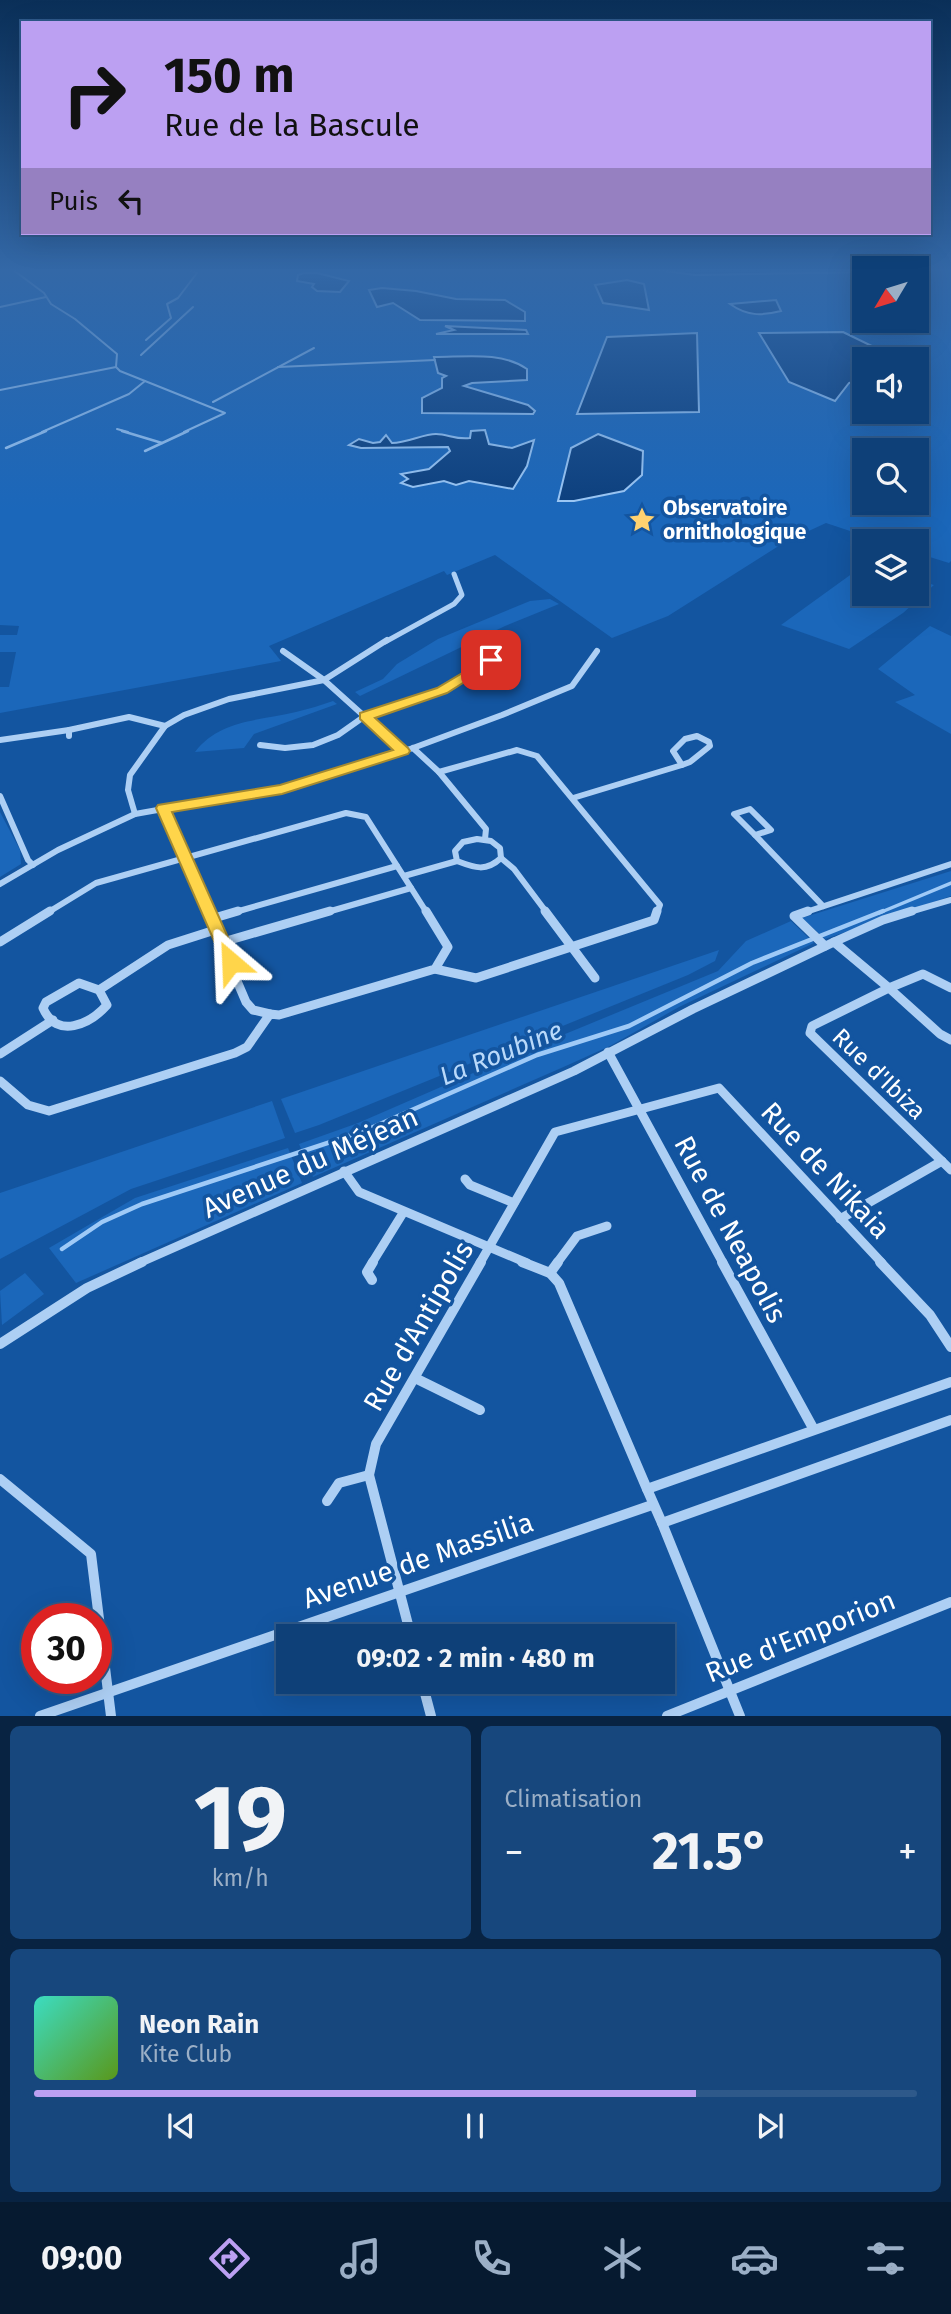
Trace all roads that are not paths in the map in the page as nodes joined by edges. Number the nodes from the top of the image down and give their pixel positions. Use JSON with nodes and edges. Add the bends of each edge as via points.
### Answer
{"nodes":[{"id":1,"x":454,"y":574,"type":"dead end"},
{"id":2,"x":512,"y":645,"type":"dead end"},
{"id":3,"x":283,"y":651,"type":"dead end"},
{"id":4,"x":597,"y":651,"type":"dead end"},
{"id":5,"x":324,"y":680,"type":"junction"},
{"id":6,"x":365,"y":716,"type":"junction"},
{"id":7,"x":165,"y":726,"type":"junction"},
{"id":8,"x":0,"y":740,"type":"edge"},
{"id":9,"x":260,"y":745,"type":"dead end"},
{"id":10,"x":413,"y":748,"type":"junction"},
{"id":11,"x":403,"y":751,"type":"junction"},
{"id":12,"x":682,"y":765,"type":"junction"},
{"id":13,"x":439,"y":772,"type":"junction"},
{"id":14,"x":0,"y":796,"type":"edge"},
{"id":15,"x":573,"y":798,"type":"junction"},
{"id":16,"x":163,"y":808,"type":"junction"},
{"id":17,"x":135,"y":814,"type":"junction"},
{"id":18,"x":755,"y":835,"type":"junction"},
{"id":19,"x":485,"y":839,"type":"junction"},
{"id":20,"x":183,"y":857,"type":"junction"},
{"id":21,"x":501,"y":858,"type":"junction"},
{"id":22,"x":457,"y":860,"type":"junction"},
{"id":23,"x":951,"y":864,"type":"edge"},
{"id":24,"x":33,"y":865,"type":"junction"},
{"id":25,"x":397,"y":866,"type":"junction"},
{"id":26,"x":404,"y":876,"type":"junction"},
{"id":27,"x":0,"y":884,"type":"edge"},
{"id":28,"x":411,"y":888,"type":"junction"},
{"id":29,"x":951,"y":900,"type":"edge"},
{"id":30,"x":823,"y":906,"type":"junction"},
{"id":31,"x":211,"y":919,"type":"junction"},
{"id":32,"x":215,"y":930,"type":"junction"},
{"id":33,"x":0,"y":942,"type":"edge"},
{"id":34,"x":223,"y":942,"type":"junction"},
{"id":35,"x":830,"y":944,"type":"junction"},
{"id":36,"x":571,"y":947,"type":"junction"},
{"id":37,"x":435,"y":969,"type":"junction"},
{"id":38,"x":595,"y":978,"type":"dead end"},
{"id":39,"x":890,"y":988,"type":"junction"},
{"id":40,"x":951,"y":988,"type":"edge"},
{"id":41,"x":99,"y":990,"type":"junction"},
{"id":42,"x":270,"y":1014,"type":"junction"},
{"id":43,"x":53,"y":1020,"type":"junction"},
{"id":44,"x":951,"y":1040,"type":"edge"},
{"id":45,"x":608,"y":1052,"type":"junction"},
{"id":46,"x":0,"y":1054,"type":"edge"},
{"id":47,"x":0,"y":1081,"type":"edge"},
{"id":48,"x":640,"y":1109,"type":"junction"},
{"id":49,"x":942,"y":1161,"type":"junction"},
{"id":50,"x":951,"y":1170,"type":"edge"},
{"id":51,"x":344,"y":1171,"type":"junction"},
{"id":52,"x":465,"y":1179,"type":"dead end"},
{"id":53,"x":514,"y":1203,"type":"junction"},
{"id":54,"x":403,"y":1213,"type":"junction"},
{"id":55,"x":840,"y":1219,"type":"junction"},
{"id":56,"x":607,"y":1226,"type":"dead end"},
{"id":57,"x":489,"y":1249,"type":"junction"},
{"id":58,"x":550,"y":1273,"type":"junction"},
{"id":59,"x":372,"y":1280,"type":"dead end"},
{"id":60,"x":0,"y":1343,"type":"edge"},
{"id":61,"x":951,"y":1347,"type":"edge"},
{"id":62,"x":415,"y":1378,"type":"junction"},
{"id":63,"x":951,"y":1382,"type":"edge"},
{"id":64,"x":480,"y":1410,"type":"dead end"},
{"id":65,"x":951,"y":1420,"type":"edge"},
{"id":66,"x":813,"y":1428,"type":"junction"},
{"id":67,"x":369,"y":1475,"type":"junction"},
{"id":68,"x":0,"y":1479,"type":"edge"},
{"id":69,"x":647,"y":1489,"type":"junction"},
{"id":70,"x":327,"y":1501,"type":"dead end"},
{"id":71,"x":652,"y":1505,"type":"junction"},
{"id":72,"x":662,"y":1523,"type":"junction"},
{"id":73,"x":400,"y":1593,"type":"junction"},
{"id":74,"x":951,"y":1602,"type":"edge"},
{"id":75,"x":97,"y":1603,"type":"edge"},
{"id":76,"x":408,"y":1624,"type":"edge"},
{"id":77,"x":112,"y":1692,"type":"edge"},
{"id":78,"x":730,"y":1692,"type":"junction"},
{"id":79,"x":106,"y":1694,"type":"edge"},
{"id":80,"x":109,"y":1694,"type":"edge"},
{"id":81,"x":425,"y":1694,"type":"edge"},
{"id":82,"x":40,"y":1716,"type":"edge"},
{"id":83,"x":111,"y":1716,"type":"edge"},
{"id":84,"x":431,"y":1716,"type":"edge"},
{"id":85,"x":667,"y":1716,"type":"edge"},
{"id":86,"x":740,"y":1716,"type":"edge"}],
"edges":[{"from":1,"to":5,"type":"street","via":[[462,595],[454,604]]},
{"from":2,"to":6,"type":"street","via":[[442,691]]},
{"from":3,"to":5,"type":"street"},
{"from":4,"to":10,"type":"street","via":[[572,686]]},
{"from":5,"to":6,"type":"street"},
{"from":5,"to":7,"type":"street","via":[[219,702]]},
{"from":6,"to":9,"type":"street","via":[[313,745]]},
{"from":6,"to":11,"type":"street"},
{"from":7,"to":8,"type":"street","via":[[129,717],[69,733]]},
{"from":7,"to":17,"type":"street","via":[[130,775],[128,790]]},
{"from":10,"to":11,"type":"street"},
{"from":10,"to":13,"type":"street"},
{"from":11,"to":16,"type":"street","via":[[282,789]]},
{"from":12,"to":12,"type":"street","via":[[701,755],[709,742],[697,736],[685,740],[673,751]]},
{"from":12,"to":15,"type":"street"},
{"from":13,"to":15,"type":"street","via":[[517,750],[537,755]]},
{"from":13,"to":19,"type":"street","via":[[486,829]]},
{"from":14,"to":24,"type":"street"},
{"from":15,"to":36,"type":"street","via":[[660,905],[654,920]]},
{"from":16,"to":17,"type":"street"},
{"from":16,"to":20,"type":"street"},
{"from":17,"to":24,"type":"street"},
{"from":18,"to":18,"type":"street","via":[[748,828],[734,814],[750,809],[771,830]]},
{"from":18,"to":30,"type":"street"},
{"from":19,"to":21,"type":"street","via":[[500,848]]},
{"from":19,"to":22,"type":"street","via":[[458,846]]},
{"from":20,"to":25,"type":"street","via":[[346,813],[366,817]]},
{"from":20,"to":31,"type":"street"},
{"from":20,"to":33,"type":"street","via":[[96,883]]},
{"from":21,"to":22,"type":"street","via":[[492,866],[477,869]]},
{"from":21,"to":36,"type":"street"},
{"from":22,"to":26,"type":"street"},
{"from":23,"to":30,"type":"street"},
{"from":24,"to":27,"type":"street"},
{"from":25,"to":26,"type":"street"},
{"from":25,"to":31,"type":"street"},
{"from":26,"to":28,"type":"street"},
{"from":28,"to":34,"type":"street"},
{"from":28,"to":37,"type":"street","via":[[448,947]]},
{"from":29,"to":35,"type":"street","name":"Avenue du Méjean","via":[[883,920]]},
{"from":30,"to":35,"type":"street","via":[[797,919]]},
{"from":31,"to":32,"type":"street"},
{"from":32,"to":34,"type":"street"},
{"from":32,"to":41,"type":"street","via":[[168,945]]},
{"from":34,"to":42,"type":"street","via":[[246,1002],[253,1010]]},
{"from":35,"to":39,"type":"street"},
{"from":35,"to":45,"type":"street","name":"Avenue du Méjean"},
{"from":36,"to":37,"type":"street","via":[[476,978]]},
{"from":36,"to":38,"type":"street"},
{"from":37,"to":42,"type":"street"},
{"from":39,"to":40,"type":"street","via":[[923,974]]},
{"from":39,"to":44,"type":"street"},
{"from":39,"to":49,"type":"street","name":"Rue d'Ibiza","via":[[812,1026],[810,1034]]},
{"from":41,"to":43,"type":"street","via":[[107,1005],[93,1017],[71,1030]]},
{"from":41,"to":43,"type":"street","via":[[79,983],[46,1002],[45,1014]]},
{"from":42,"to":47,"type":"street","via":[[247,1046],[235,1053],[49,1111],[30,1108]]},
{"from":43,"to":46,"type":"street"},
{"from":45,"to":48,"type":"street","name":"Rue de Neapolis"},
{"from":45,"to":51,"type":"street","name":"Avenue du Méjean"},
{"from":48,"to":53,"type":"street","name":"Rue d'Antipolis","via":[[555,1132]]},
{"from":48,"to":55,"type":"street","name":"Rue de Nikaia","via":[[719,1088]]},
{"from":48,"to":66,"type":"street","name":"Rue de Neapolis"},
{"from":49,"to":50,"type":"street","name":"Rue d'Ibiza"},
{"from":49,"to":55,"type":"street"},
{"from":51,"to":54,"type":"street","via":[[359,1192]]},
{"from":51,"to":60,"type":"street","name":"Avenue du Méjean","via":[[87,1288]]},
{"from":52,"to":53,"type":"street"},
{"from":53,"to":57,"type":"street","name":"Rue d'Antipolis"},
{"from":54,"to":57,"type":"street"},
{"from":54,"to":59,"type":"street","via":[[367,1272]]},
{"from":55,"to":61,"type":"street","name":"Rue de Nikaia","via":[[930,1315]]},
{"from":56,"to":58,"type":"street","via":[[577,1236]]},
{"from":57,"to":58,"type":"street"},
{"from":57,"to":62,"type":"street","name":"Rue d'Antipolis"},
{"from":58,"to":69,"type":"street","via":[[559,1283]]},
{"from":62,"to":64,"type":"street"},
{"from":62,"to":67,"type":"street","name":"Rue d'Antipolis","via":[[376,1444]]},
{"from":63,"to":66,"type":"street"},
{"from":65,"to":72,"type":"street"},
{"from":66,"to":69,"type":"street"},
{"from":67,"to":70,"type":"street","via":[[339,1483]]},
{"from":67,"to":73,"type":"street","name":"Rue d'Antipolis"},
{"from":68,"to":75,"type":"street","via":[[91,1554]]},
{"from":69,"to":71,"type":"street"},
{"from":71,"to":72,"type":"street"},
{"from":71,"to":73,"type":"street","name":"Avenue de Massilia"},
{"from":72,"to":78,"type":"street"},
{"from":73,"to":76,"type":"street","name":"Rue d'Antipolis"},
{"from":73,"to":77,"type":"street","name":"Avenue de Massilia"},
{"from":74,"to":78,"type":"street","name":"Rue d'Emporion"},
{"from":78,"to":85,"type":"street","name":"Rue d'Emporion"},
{"from":78,"to":86,"type":"street"},
{"from":79,"to":82,"type":"street","name":"Avenue de Massilia"},
{"from":80,"to":83,"type":"street"},
{"from":81,"to":84,"type":"street"}]}
